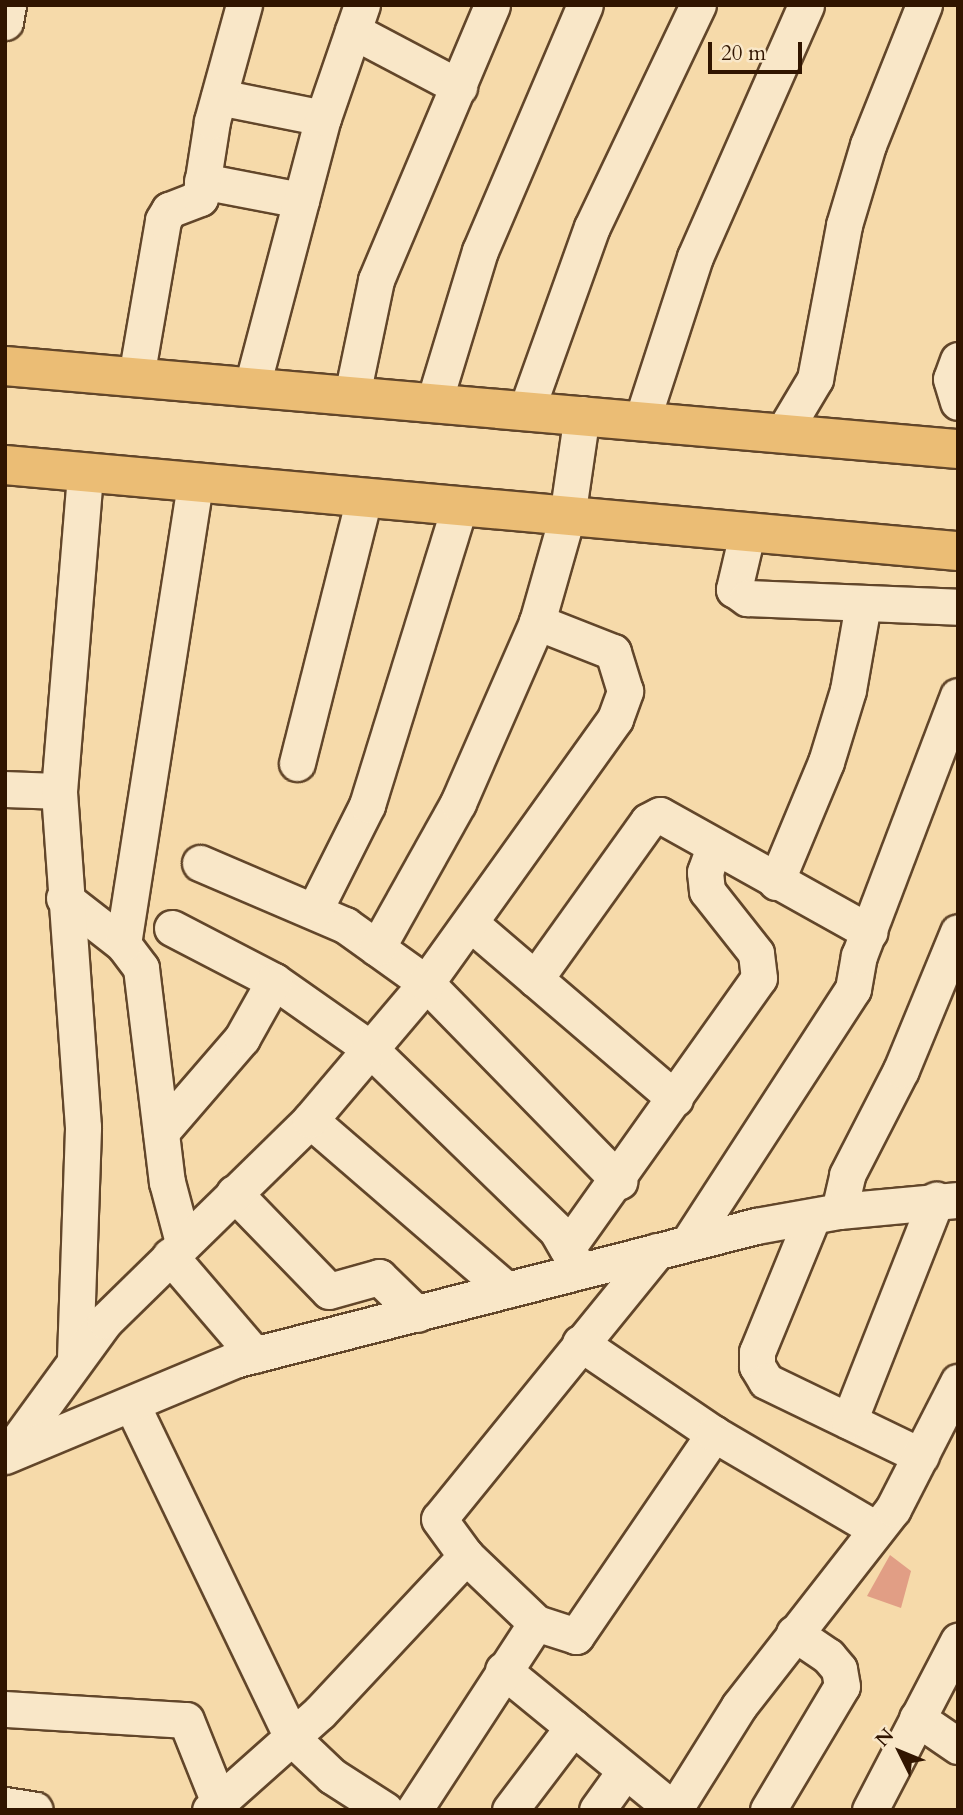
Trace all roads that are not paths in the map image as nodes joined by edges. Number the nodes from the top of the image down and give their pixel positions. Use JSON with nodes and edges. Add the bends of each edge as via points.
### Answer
{"nodes":[{"id":1,"x":8,"y":5,"type":"edge"},
{"id":2,"x":244,"y":5,"type":"edge"},
{"id":3,"x":585,"y":5,"type":"edge"},
{"id":4,"x":698,"y":5,"type":"edge"},
{"id":5,"x":806,"y":5,"type":"edge"},
{"id":6,"x":924,"y":5,"type":"edge"},
{"id":7,"x":489,"y":6,"type":"edge"},
{"id":8,"x":358,"y":18,"type":"edge"},
{"id":9,"x":5,"y":22,"type":"edge"},
{"id":10,"x":459,"y":87,"type":"junction"},
{"id":11,"x":219,"y":97,"type":"junction"},
{"id":12,"x":324,"y":118,"type":"junction"},
{"id":13,"x":202,"y":181,"type":"junction"},
{"id":14,"x":301,"y":200,"type":"junction"},
{"id":15,"x":958,"y":360,"type":"edge"},
{"id":16,"x":5,"y":366,"type":"edge"},
{"id":17,"x":136,"y":377,"type":"junction"},
{"id":18,"x":252,"y":386,"type":"junction"},
{"id":19,"x":352,"y":395,"type":"junction"},
{"id":20,"x":434,"y":402,"type":"junction"},
{"id":21,"x":958,"y":402,"type":"edge"},
{"id":22,"x":526,"y":411,"type":"junction"},
{"id":23,"x":582,"y":414,"type":"junction"},
{"id":24,"x":642,"y":420,"type":"junction"},
{"id":25,"x":784,"y":431,"type":"junction"},
{"id":26,"x":958,"y":449,"type":"edge"},
{"id":27,"x":5,"y":465,"type":"edge"},
{"id":28,"x":85,"y":472,"type":"junction"},
{"id":29,"x":195,"y":482,"type":"junction"},
{"id":30,"x":364,"y":498,"type":"junction"},
{"id":31,"x":459,"y":507,"type":"junction"},
{"id":32,"x":567,"y":517,"type":"junction"},
{"id":33,"x":747,"y":534,"type":"junction"},
{"id":34,"x":958,"y":551,"type":"edge"},
{"id":35,"x":863,"y":604,"type":"junction"},
{"id":36,"x":958,"y":607,"type":"edge"},
{"id":37,"x":537,"y":622,"type":"junction"},
{"id":38,"x":958,"y":696,"type":"edge"},
{"id":39,"x":297,"y":763,"type":"dead end"},
{"id":40,"x":5,"y":789,"type":"edge"},
{"id":41,"x":59,"y":791,"type":"junction"},
{"id":42,"x":714,"y":847,"type":"junction"},
{"id":43,"x":200,"y":863,"type":"dead end"},
{"id":44,"x":776,"y":882,"type":"junction"},
{"id":45,"x":64,"y":898,"type":"junction"},
{"id":46,"x":314,"y":911,"type":"junction"},
{"id":47,"x":470,"y":923,"type":"junction"},
{"id":48,"x":172,"y":928,"type":"dead end"},
{"id":49,"x":869,"y":932,"type":"junction"},
{"id":50,"x":958,"y":932,"type":"edge"},
{"id":51,"x":123,"y":944,"type":"junction"},
{"id":52,"x":377,"y":948,"type":"junction"},
{"id":53,"x":536,"y":979,"type":"junction"},
{"id":54,"x":274,"y":981,"type":"junction"},
{"id":55,"x":426,"y":983,"type":"junction"},
{"id":56,"x":368,"y":1047,"type":"junction"},
{"id":57,"x":675,"y":1099,"type":"junction"},
{"id":58,"x":310,"y":1120,"type":"junction"},
{"id":59,"x":161,"y":1132,"type":"junction"},
{"id":60,"x":619,"y":1181,"type":"junction"},
{"id":61,"x":234,"y":1193,"type":"junction"},
{"id":62,"x":947,"y":1200,"type":"edge"},
{"id":63,"x":826,"y":1214,"type":"junction"},
{"id":64,"x":673,"y":1247,"type":"junction"},
{"id":65,"x":176,"y":1249,"type":"junction"},
{"id":66,"x":574,"y":1259,"type":"junction"},
{"id":67,"x":507,"y":1290,"type":"junction"},
{"id":68,"x":416,"y":1314,"type":"junction"},
{"id":69,"x":580,"y":1343,"type":"junction"},
{"id":70,"x":256,"y":1355,"type":"junction"},
{"id":71,"x":75,"y":1358,"type":"junction"},
{"id":72,"x":958,"y":1382,"type":"edge"},
{"id":73,"x":132,"y":1405,"type":"junction"},
{"id":74,"x":849,"y":1421,"type":"junction"},
{"id":75,"x":714,"y":1434,"type":"junction"},
{"id":76,"x":7,"y":1455,"type":"edge"},
{"id":77,"x":921,"y":1456,"type":"junction"},
{"id":78,"x":876,"y":1529,"type":"junction"},
{"id":79,"x":466,"y":1556,"type":"junction"},
{"id":80,"x":536,"y":1623,"type":"junction"},
{"id":81,"x":794,"y":1633,"type":"junction"},
{"id":82,"x":958,"y":1641,"type":"edge"},
{"id":83,"x":503,"y":1670,"type":"junction"},
{"id":84,"x":5,"y":1709,"type":"edge"},
{"id":85,"x":917,"y":1718,"type":"junction"},
{"id":86,"x":572,"y":1727,"type":"junction"},
{"id":87,"x":292,"y":1738,"type":"junction"},
{"id":88,"x":958,"y":1746,"type":"edge"},
{"id":89,"x":625,"y":1771,"type":"junction"},
{"id":90,"x":5,"y":1805,"type":"edge"},
{"id":91,"x":214,"y":1805,"type":"edge"},
{"id":92,"x":35,"y":1810,"type":"edge"},
{"id":93,"x":385,"y":1810,"type":"edge"},
{"id":94,"x":414,"y":1810,"type":"edge"},
{"id":95,"x":510,"y":1810,"type":"edge"},
{"id":96,"x":597,"y":1810,"type":"edge"},
{"id":97,"x":768,"y":1810,"type":"edge"},
{"id":98,"x":870,"y":1810,"type":"edge"}],
"edges":[{"from":1,"to":9,"type":"street"},
{"from":2,"to":11,"type":"street"},
{"from":3,"to":20,"type":"street","via":[[471,277]]},
{"from":4,"to":22,"type":"street","via":[[592,227]]},
{"from":5,"to":24,"type":"street","via":[[695,257]]},
{"from":6,"to":25,"type":"street","via":[[868,145],[844,225],[816,379]]},
{"from":7,"to":10,"type":"street"},
{"from":8,"to":10,"type":"street"},
{"from":8,"to":12,"type":"street"},
{"from":10,"to":19,"type":"street","via":[[376,280]]},
{"from":11,"to":12,"type":"street"},
{"from":11,"to":13,"type":"street"},
{"from":12,"to":14,"type":"street"},
{"from":13,"to":14,"type":"street"},
{"from":13,"to":17,"type":"street","via":[[197,202],[179,204],[163,220]]},
{"from":14,"to":18,"type":"street"},
{"from":15,"to":21,"type":"street","via":[[951,380]]},
{"from":16,"to":17,"type":"main road"},
{"from":17,"to":18,"type":"main road"},
{"from":18,"to":19,"type":"main road"},
{"from":19,"to":20,"type":"main road"},
{"from":20,"to":22,"type":"main road"},
{"from":22,"to":23,"type":"main road"},
{"from":23,"to":24,"type":"main road"},
{"from":23,"to":32,"type":"street"},
{"from":24,"to":25,"type":"main road"},
{"from":25,"to":26,"type":"main road"},
{"from":27,"to":28,"type":"main road"},
{"from":28,"to":29,"type":"main road"},
{"from":28,"to":41,"type":"street"},
{"from":29,"to":30,"type":"main road"},
{"from":29,"to":51,"type":"street"},
{"from":30,"to":31,"type":"main road"},
{"from":30,"to":39,"type":"street"},
{"from":31,"to":32,"type":"main road"},
{"from":31,"to":46,"type":"street","via":[[367,805]]},
{"from":32,"to":33,"type":"main road"},
{"from":32,"to":37,"type":"street"},
{"from":33,"to":34,"type":"main road"},
{"from":33,"to":35,"type":"street","via":[[734,589],[747,598]]},
{"from":35,"to":36,"type":"street"},
{"from":35,"to":44,"type":"street","via":[[848,690],[826,762]]},
{"from":37,"to":47,"type":"street","via":[[613,652],[625,691],[615,719]]},
{"from":37,"to":52,"type":"street","via":[[458,803]]},
{"from":38,"to":49,"type":"street"},
{"from":40,"to":41,"type":"street"},
{"from":41,"to":45,"type":"street"},
{"from":42,"to":44,"type":"street"},
{"from":42,"to":53,"type":"street","via":[[660,815],[648,821]]},
{"from":42,"to":57,"type":"street","via":[[705,872],[707,891],[762,965],[759,978]]},
{"from":43,"to":46,"type":"street"},
{"from":44,"to":49,"type":"street"},
{"from":45,"to":51,"type":"street"},
{"from":45,"to":71,"type":"street","via":[[83,1127]]},
{"from":46,"to":52,"type":"street"},
{"from":47,"to":53,"type":"street"},
{"from":47,"to":55,"type":"street"},
{"from":48,"to":54,"type":"street"},
{"from":49,"to":64,"type":"street","via":[[853,989]]},
{"from":50,"to":63,"type":"street","via":[[901,1070]]},
{"from":51,"to":59,"type":"street","via":[[141,968]]},
{"from":52,"to":55,"type":"street"},
{"from":53,"to":57,"type":"street"},
{"from":54,"to":56,"type":"street"},
{"from":54,"to":59,"type":"street","via":[[242,1038]]},
{"from":55,"to":56,"type":"street"},
{"from":55,"to":60,"type":"street"},
{"from":56,"to":58,"type":"street"},
{"from":56,"to":66,"type":"street"},
{"from":57,"to":60,"type":"street"},
{"from":58,"to":61,"type":"street"},
{"from":58,"to":67,"type":"street"},
{"from":59,"to":65,"type":"street"},
{"from":60,"to":66,"type":"street"},
{"from":61,"to":65,"type":"street"},
{"from":61,"to":68,"type":"street","via":[[329,1291],[380,1277]]},
{"from":62,"to":63,"type":"street"},
{"from":62,"to":74,"type":"street"},
{"from":63,"to":64,"type":"street"},
{"from":63,"to":74,"type":"street","via":[[757,1352],[757,1366],[766,1381]]},
{"from":64,"to":66,"type":"street"},
{"from":64,"to":69,"type":"street"},
{"from":65,"to":70,"type":"street"},
{"from":65,"to":71,"type":"street"},
{"from":66,"to":67,"type":"street"},
{"from":67,"to":68,"type":"street"},
{"from":68,"to":70,"type":"street"},
{"from":69,"to":75,"type":"street"},
{"from":69,"to":79,"type":"street","via":[[442,1510],[443,1528]]},
{"from":70,"to":73,"type":"street"},
{"from":71,"to":76,"type":"street"},
{"from":72,"to":77,"type":"street"},
{"from":73,"to":76,"type":"street"},
{"from":73,"to":87,"type":"street"},
{"from":74,"to":77,"type":"street"},
{"from":75,"to":78,"type":"street"},
{"from":75,"to":80,"type":"street","via":[[576,1636]]},
{"from":77,"to":78,"type":"street"},
{"from":78,"to":81,"type":"street"},
{"from":79,"to":80,"type":"street"},
{"from":79,"to":87,"type":"street"},
{"from":80,"to":83,"type":"street"},
{"from":81,"to":89,"type":"street","via":[[739,1706],[674,1810]]},
{"from":81,"to":97,"type":"street","via":[[828,1656],[839,1669],[842,1686]]},
{"from":82,"to":85,"type":"street"},
{"from":83,"to":86,"type":"street"},
{"from":83,"to":94,"type":"street"},
{"from":84,"to":91,"type":"street","via":[[186,1720]]},
{"from":85,"to":88,"type":"street"},
{"from":85,"to":98,"type":"street"},
{"from":86,"to":89,"type":"street"},
{"from":86,"to":95,"type":"street"},
{"from":87,"to":91,"type":"street"},
{"from":87,"to":93,"type":"street","via":[[332,1776]]},
{"from":89,"to":96,"type":"street"},
{"from":90,"to":92,"type":"street"}]}
